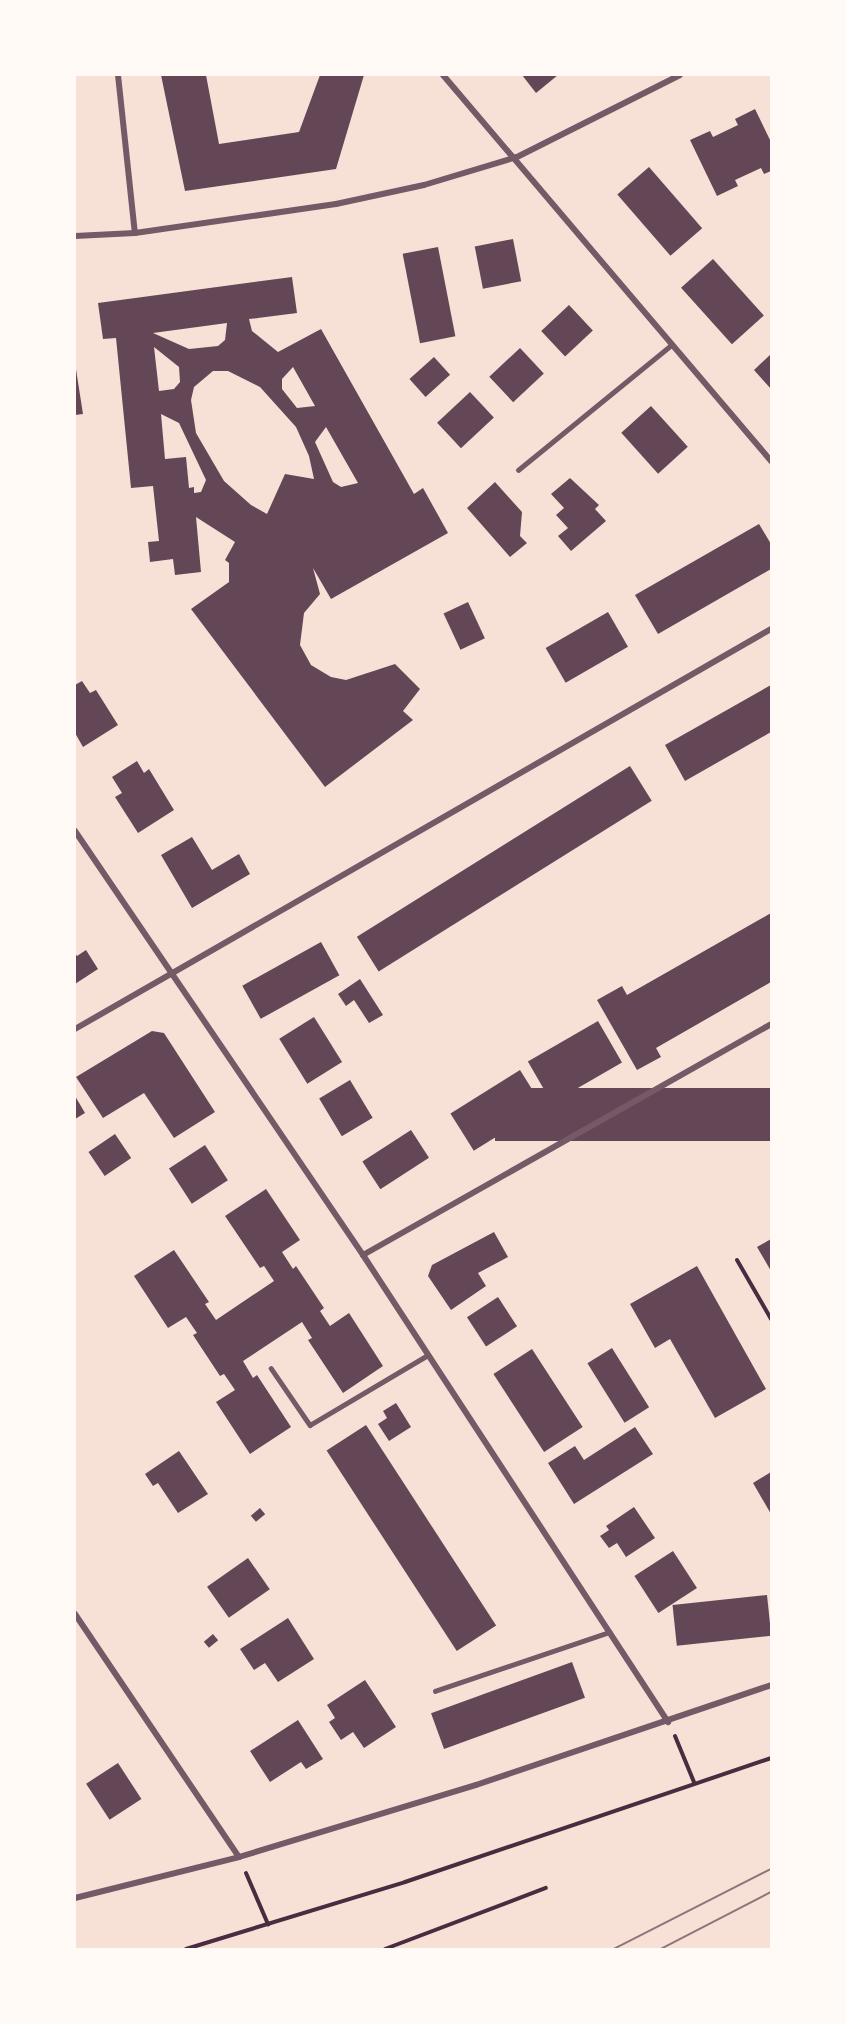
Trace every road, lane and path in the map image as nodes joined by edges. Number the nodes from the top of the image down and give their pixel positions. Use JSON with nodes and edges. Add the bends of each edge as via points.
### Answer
{"nodes":[{"id":1,"x":118,"y":75,"type":"edge"},
{"id":2,"x":443,"y":75,"type":"edge"},
{"id":3,"x":680,"y":75,"type":"edge"},
{"id":4,"x":517,"y":157,"type":"junction"},
{"id":5,"x":135,"y":233,"type":"junction"},
{"id":6,"x":75,"y":236,"type":"edge"},
{"id":7,"x":670,"y":346,"type":"junction"},
{"id":8,"x":771,"y":461,"type":"edge"},
{"id":9,"x":518,"y":470,"type":"dead end"},
{"id":10,"x":771,"y":630,"type":"edge"},
{"id":11,"x":75,"y":831,"type":"edge"},
{"id":12,"x":169,"y":972,"type":"junction"},
{"id":13,"x":771,"y":1024,"type":"edge"},
{"id":14,"x":75,"y":1029,"type":"edge"},
{"id":15,"x":363,"y":1255,"type":"junction"},
{"id":16,"x":736,"y":1260,"type":"dead end"},
{"id":17,"x":771,"y":1319,"type":"edge"},
{"id":18,"x":428,"y":1355,"type":"junction"},
{"id":19,"x":271,"y":1368,"type":"dead end"},
{"id":20,"x":75,"y":1614,"type":"edge"},
{"id":21,"x":609,"y":1632,"type":"junction"},
{"id":22,"x":771,"y":1684,"type":"edge"},
{"id":23,"x":435,"y":1691,"type":"dead end"},
{"id":24,"x":668,"y":1722,"type":"junction"},
{"id":25,"x":771,"y":1758,"type":"edge"},
{"id":26,"x":694,"y":1782,"type":"junction"},
{"id":27,"x":239,"y":1857,"type":"junction"},
{"id":28,"x":546,"y":1888,"type":"dead end"},
{"id":29,"x":75,"y":1898,"type":"edge"},
{"id":30,"x":268,"y":1924,"type":"junction"},
{"id":31,"x":186,"y":1949,"type":"edge"},
{"id":32,"x":385,"y":1949,"type":"edge"}],
"edges":[{"from":1,"to":5,"type":"street"},
{"from":2,"to":4,"type":"street"},
{"from":3,"to":4,"type":"street"},
{"from":4,"to":5,"type":"street","via":[[424,185],[336,204]]},
{"from":4,"to":7,"type":"street"},
{"from":5,"to":6,"type":"street"},
{"from":7,"to":8,"type":"street"},
{"from":7,"to":9,"type":"lane"},
{"from":10,"to":12,"type":"street"},
{"from":11,"to":12,"type":"street"},
{"from":12,"to":14,"type":"street"},
{"from":12,"to":15,"type":"street"},
{"from":13,"to":15,"type":"street"},
{"from":15,"to":18,"type":"street"},
{"from":16,"to":17,"type":"path"},
{"from":18,"to":19,"type":"lane","via":[[310,1425]]},
{"from":18,"to":21,"type":"street"},
{"from":20,"to":27,"type":"street"},
{"from":21,"to":23,"type":"lane"},
{"from":21,"to":24,"type":"street"},
{"from":22,"to":24,"type":"street"},
{"from":24,"to":26,"type":"path"},
{"from":24,"to":27,"type":"street"},
{"from":25,"to":26,"type":"path"},
{"from":26,"to":30,"type":"path"},
{"from":27,"to":29,"type":"street"},
{"from":27,"to":30,"type":"path"},
{"from":28,"to":32,"type":"path"},
{"from":30,"to":31,"type":"path"}]}
